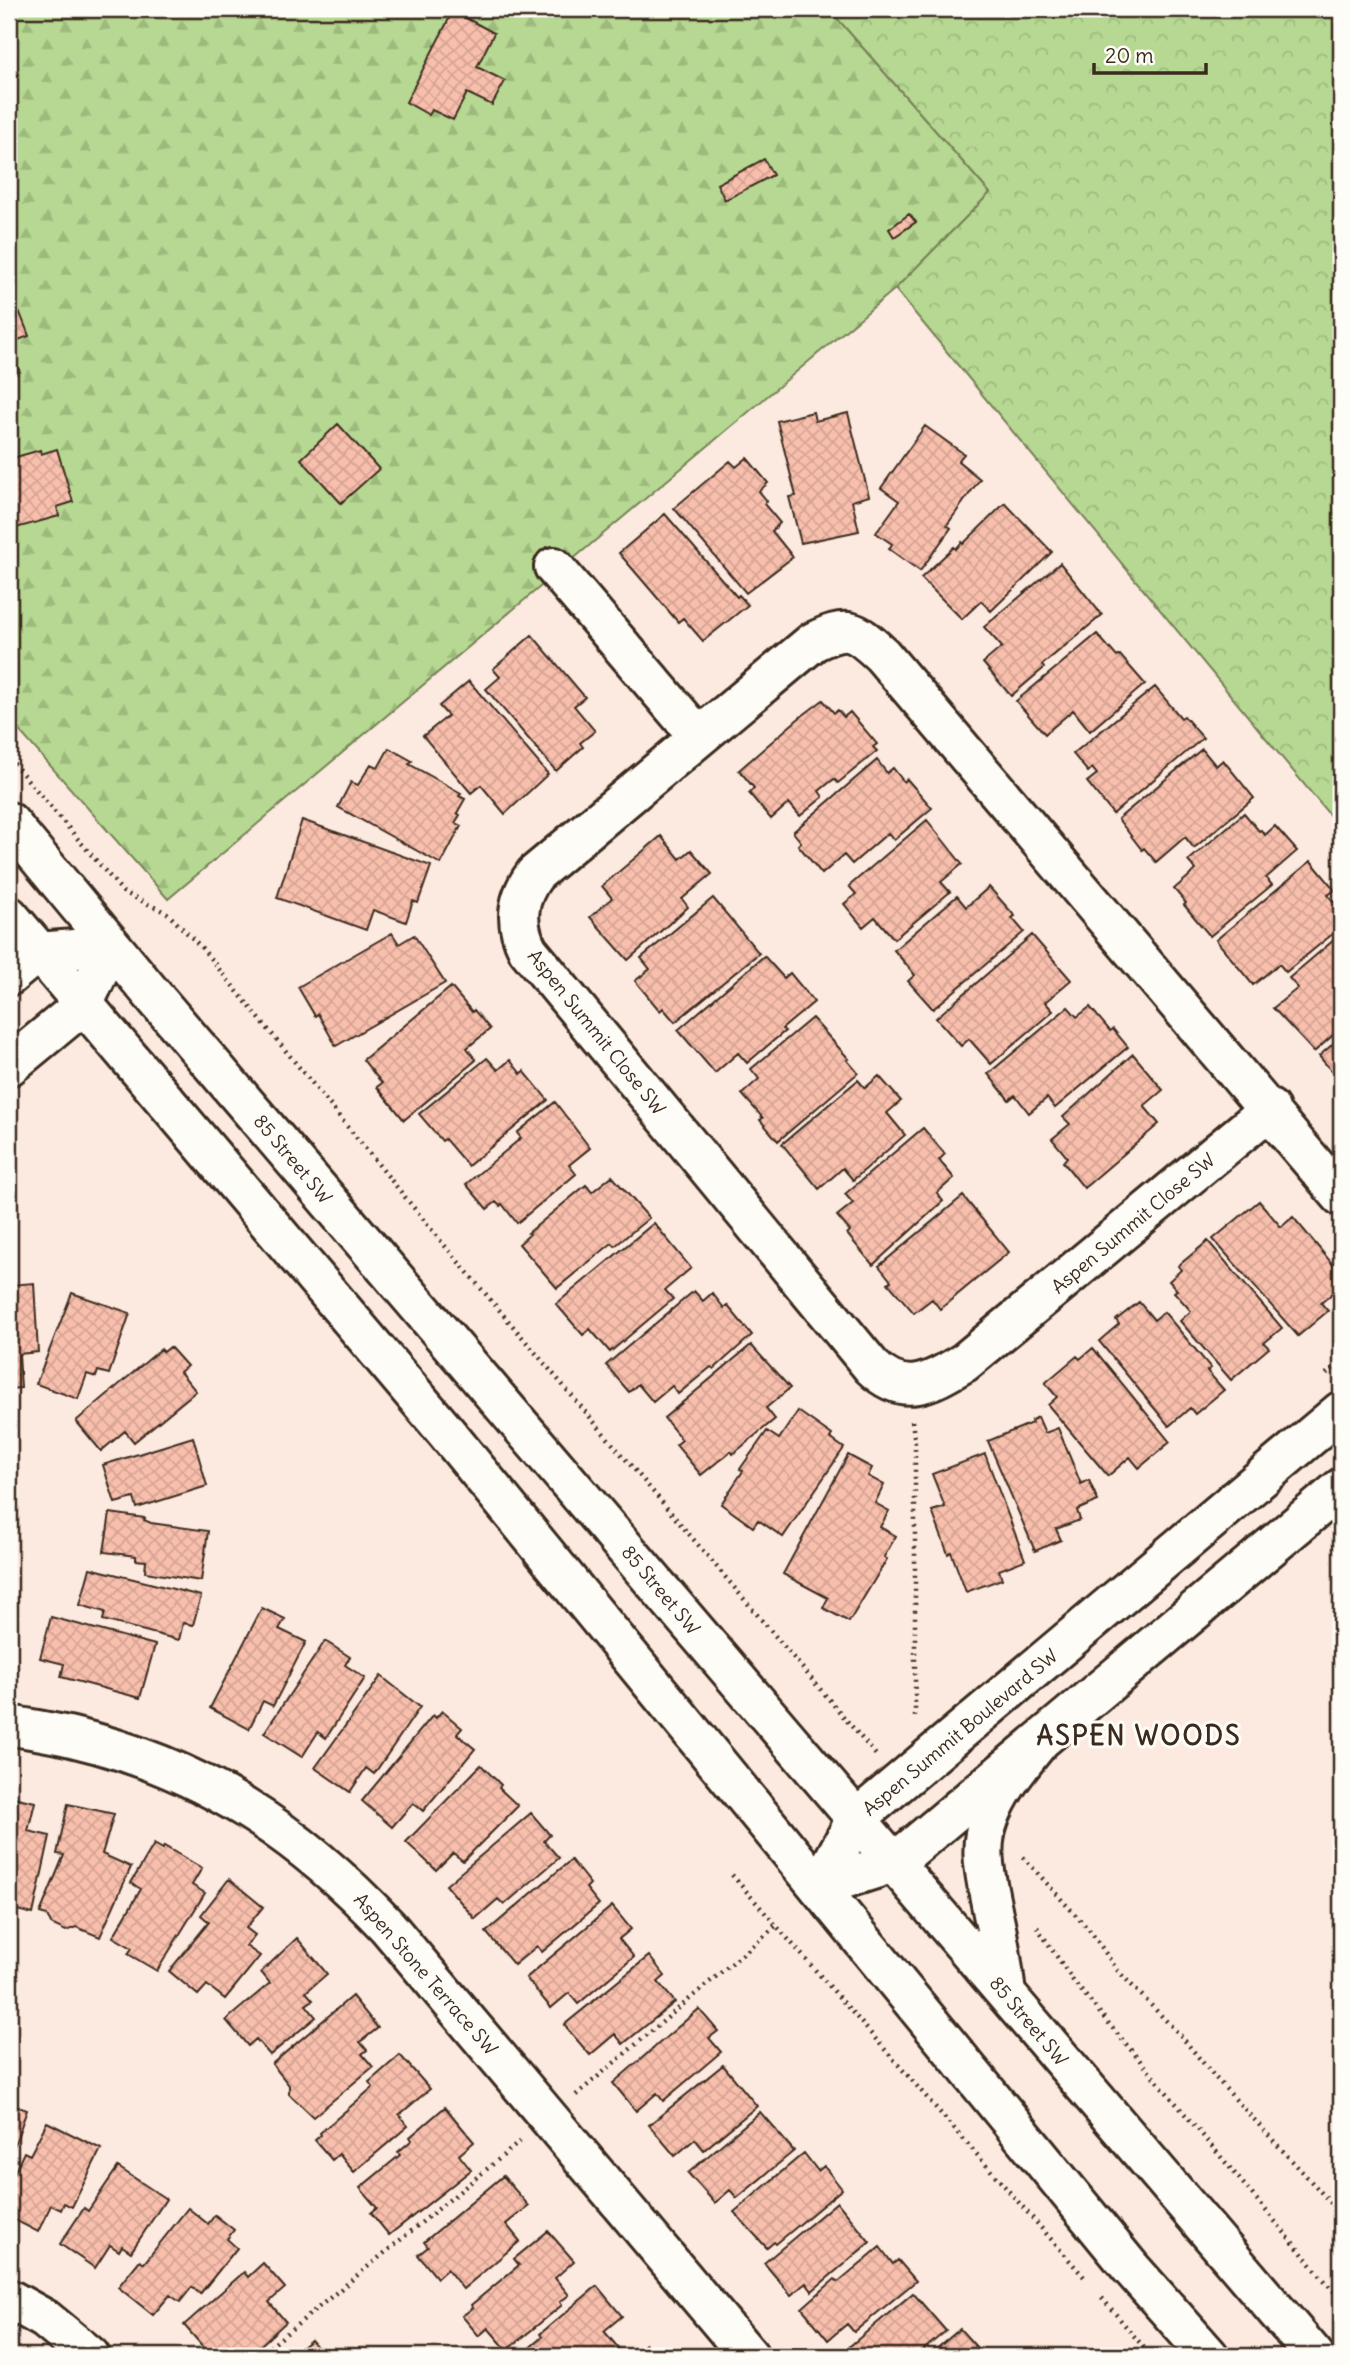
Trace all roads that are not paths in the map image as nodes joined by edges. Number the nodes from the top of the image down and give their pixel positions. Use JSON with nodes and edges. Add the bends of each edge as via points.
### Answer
{"nodes":[{"id":1,"x":554,"y":567,"type":"dead end"},
{"id":2,"x":698,"y":736,"type":"junction"},
{"id":3,"x":9,"y":822,"type":"edge"},
{"id":4,"x":9,"y":916,"type":"edge"},
{"id":5,"x":111,"y":946,"type":"junction"},
{"id":6,"x":38,"y":952,"type":"junction"},
{"id":7,"x":9,"y":976,"type":"edge"},
{"id":8,"x":83,"y":1005,"type":"junction"},
{"id":9,"x":9,"y":1066,"type":"edge"},
{"id":10,"x":1270,"y":1109,"type":"junction"},
{"id":11,"x":1341,"y":1196,"type":"edge"},
{"id":12,"x":1341,"y":1411,"type":"edge"},
{"id":13,"x":1341,"y":1488,"type":"edge"},
{"id":14,"x":9,"y":1725,"type":"edge"},
{"id":15,"x":1039,"y":1742,"type":"junction"},
{"id":16,"x":856,"y":1819,"type":"junction"},
{"id":17,"x":894,"y":1863,"type":"junction"},
{"id":18,"x":819,"y":1887,"type":"junction"},
{"id":19,"x":1006,"y":1994,"type":"junction"},
{"id":20,"x":9,"y":2299,"type":"edge"},
{"id":21,"x":90,"y":2356,"type":"edge"},
{"id":22,"x":749,"y":2356,"type":"edge"},
{"id":23,"x":1209,"y":2356,"type":"edge"},
{"id":24,"x":1315,"y":2356,"type":"edge"}],
"edges":[{"from":1,"to":2,"type":"street"},
{"from":2,"to":10,"type":"street","name":"Aspen Summit Close SW","via":[[813,642],[834,632],[864,638]]},
{"from":2,"to":10,"type":"street","name":"Aspen Summit Close SW","via":[[536,874],[521,899],[522,938],[886,1380],[908,1385],[933,1381],[965,1362]]},
{"from":3,"to":5,"type":"street","name":"85 Street SW"},
{"from":4,"to":6,"type":"street"},
{"from":5,"to":6,"type":"street"},
{"from":5,"to":8,"type":"street"},
{"from":5,"to":16,"type":"street","name":"85 Street SW"},
{"from":6,"to":7,"type":"street"},
{"from":6,"to":8,"type":"street"},
{"from":8,"to":9,"type":"street"},
{"from":8,"to":18,"type":"street","via":[[446,1432]]},
{"from":10,"to":11,"type":"street","name":"Aspen Summit Close SW"},
{"from":12,"to":16,"type":"street","name":"Aspen Summit Boulevard SW"},
{"from":13,"to":15,"type":"street"},
{"from":14,"to":22,"type":"street","name":"Aspen Stone Terrace SW","via":[[73,1737],[183,1775],[227,1796],[309,1851],[369,1907]]},
{"from":15,"to":17,"type":"street"},
{"from":15,"to":19,"type":"street","via":[[1002,1791],[983,1845]]},
{"from":16,"to":17,"type":"street","name":"85 Street SW"},
{"from":16,"to":18,"type":"street","name":"Aspen Summit Boulevard SW"},
{"from":17,"to":18,"type":"street"},
{"from":17,"to":19,"type":"street","name":"85 Street SW"},
{"from":18,"to":23,"type":"street","via":[[1130,2267]]},
{"from":19,"to":24,"type":"street","name":"85 Street SW"},
{"from":20,"to":21,"type":"street","via":[[45,2319]]}]}
